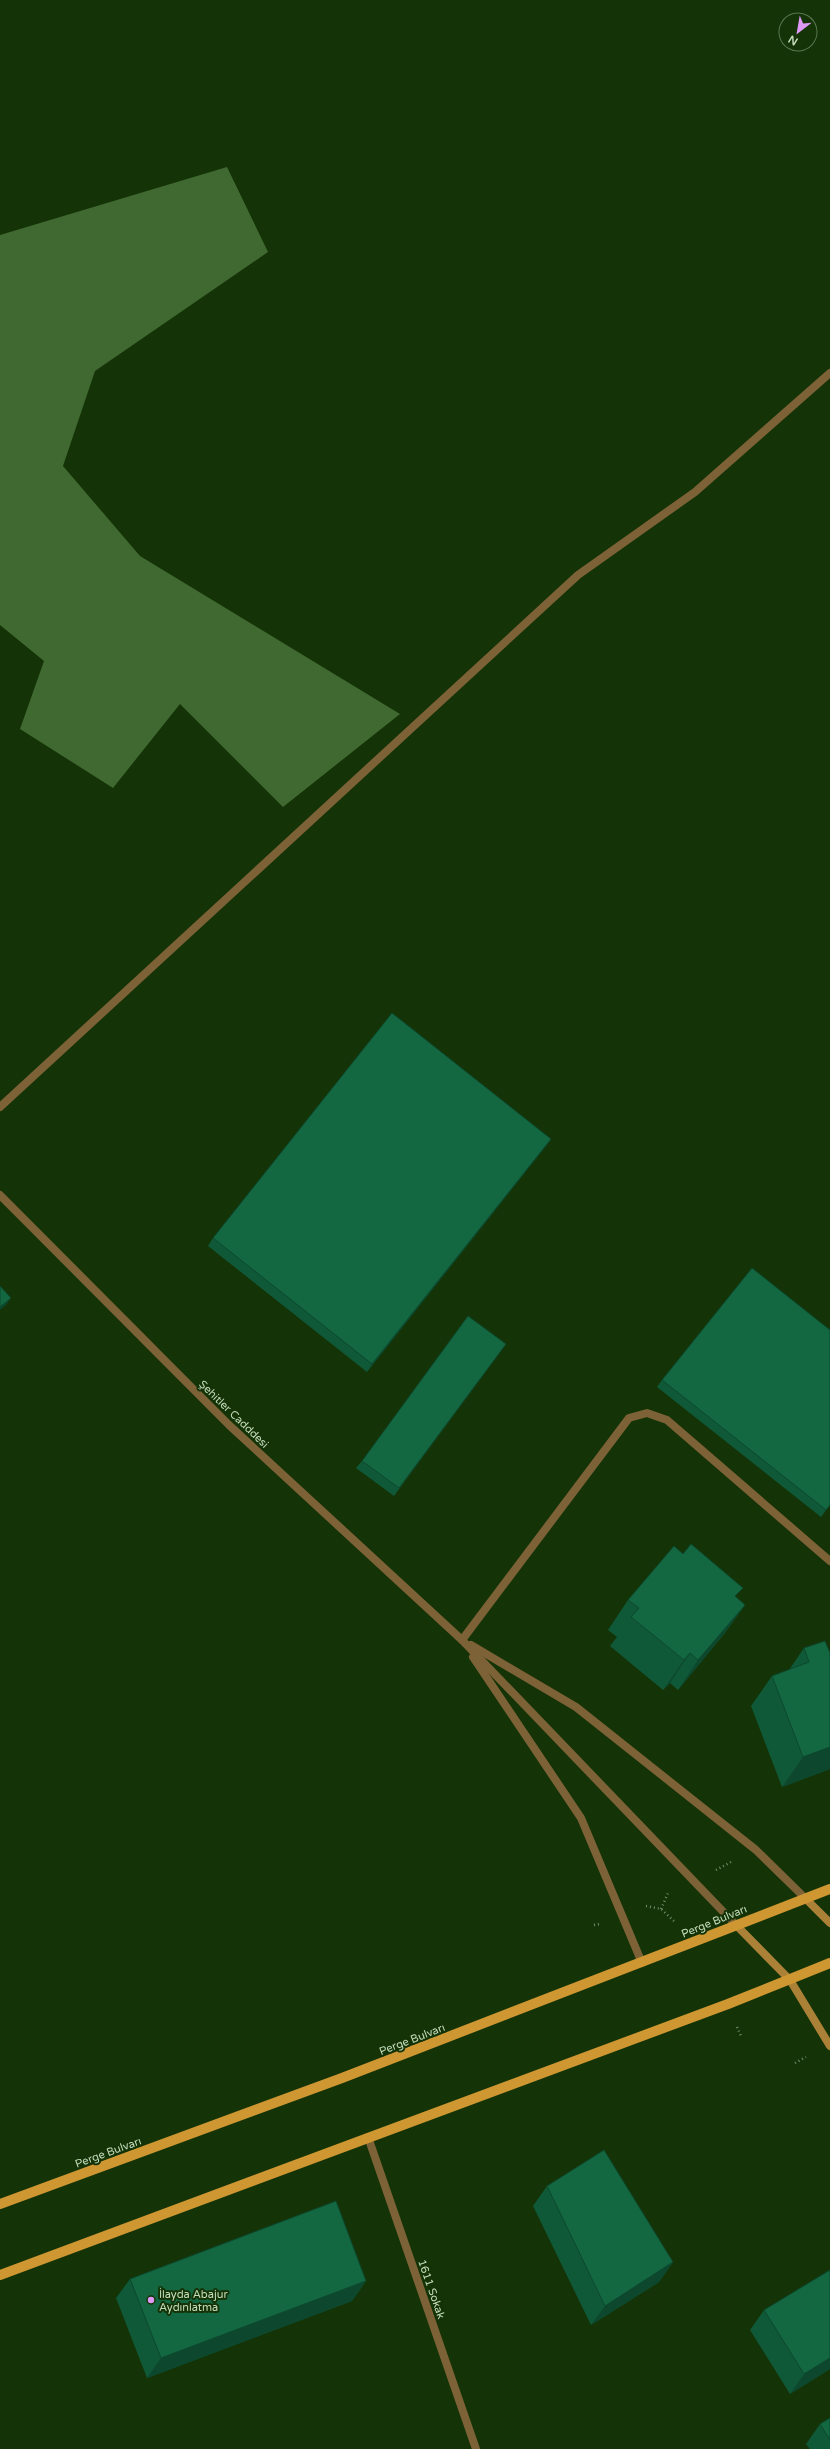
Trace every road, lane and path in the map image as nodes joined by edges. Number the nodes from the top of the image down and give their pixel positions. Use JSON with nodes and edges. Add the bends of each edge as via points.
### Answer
{"nodes":[{"id":1,"x":830,"y":373,"type":"edge"},
{"id":2,"x":0,"y":1107,"type":"edge"},
{"id":3,"x":0,"y":1195,"type":"edge"},
{"id":4,"x":830,"y":1561,"type":"edge"},
{"id":5,"x":462,"y":1640,"type":"junction"},
{"id":6,"x":735,"y":1860,"type":"dead end"},
{"id":7,"x":712,"y":1872,"type":"dead end"},
{"id":8,"x":830,"y":1889,"type":"edge"},
{"id":9,"x":668,"y":1893,"type":"dead end"},
{"id":10,"x":805,"y":1898,"type":"junction"},
{"id":11,"x":642,"y":1906,"type":"dead end"},
{"id":12,"x":661,"y":1909,"type":"junction"},
{"id":13,"x":674,"y":1921,"type":"dead end"},
{"id":14,"x":830,"y":1923,"type":"edge"},
{"id":15,"x":736,"y":1925,"type":"junction"},
{"id":16,"x":642,"y":1963,"type":"junction"},
{"id":17,"x":830,"y":1963,"type":"edge"},
{"id":18,"x":790,"y":1980,"type":"junction"},
{"id":19,"x":737,"y":2026,"type":"dead end"},
{"id":20,"x":741,"y":2036,"type":"dead end"},
{"id":21,"x":830,"y":2046,"type":"edge"},
{"id":22,"x":806,"y":2057,"type":"dead end"},
{"id":23,"x":795,"y":2063,"type":"dead end"},
{"id":24,"x":368,"y":2137,"type":"junction"},
{"id":25,"x":0,"y":2204,"type":"edge"},
{"id":26,"x":0,"y":2275,"type":"edge"},
{"id":27,"x":476,"y":2449,"type":"edge"}],
"edges":[{"from":1,"to":2,"type":"street","via":[[695,492],[578,575]]},
{"from":3,"to":5,"type":"street","name":"Şehitler Cadddesi","via":[[229,1425]]},
{"from":4,"to":5,"type":"street","via":[[667,1420],[647,1413],[629,1418]]},
{"from":5,"to":10,"type":"street","via":[[576,1707],[756,1850]]},
{"from":5,"to":15,"type":"street"},
{"from":5,"to":16,"type":"street","via":[[580,1818]]},
{"from":6,"to":7,"type":"path"},
{"from":8,"to":10,"type":"main road","name":"Perge Bulvarı"},
{"from":9,"to":12,"type":"path"},
{"from":10,"to":14,"type":"main road"},
{"from":10,"to":15,"type":"main road","name":"Perge Bulvarı"},
{"from":11,"to":12,"type":"path"},
{"from":12,"to":13,"type":"path"},
{"from":15,"to":16,"type":"main road","name":"Perge Bulvarı"},
{"from":15,"to":18,"type":"main road"},
{"from":16,"to":25,"type":"main road","name":"Perge Bulvarı","via":[[342,2078]]},
{"from":17,"to":18,"type":"main road"},
{"from":18,"to":21,"type":"main road"},
{"from":18,"to":24,"type":"main road"},
{"from":19,"to":20,"type":"path"},
{"from":22,"to":23,"type":"path"},
{"from":24,"to":26,"type":"main road"},
{"from":24,"to":27,"type":"street","name":"1611 Sokak"}]}
